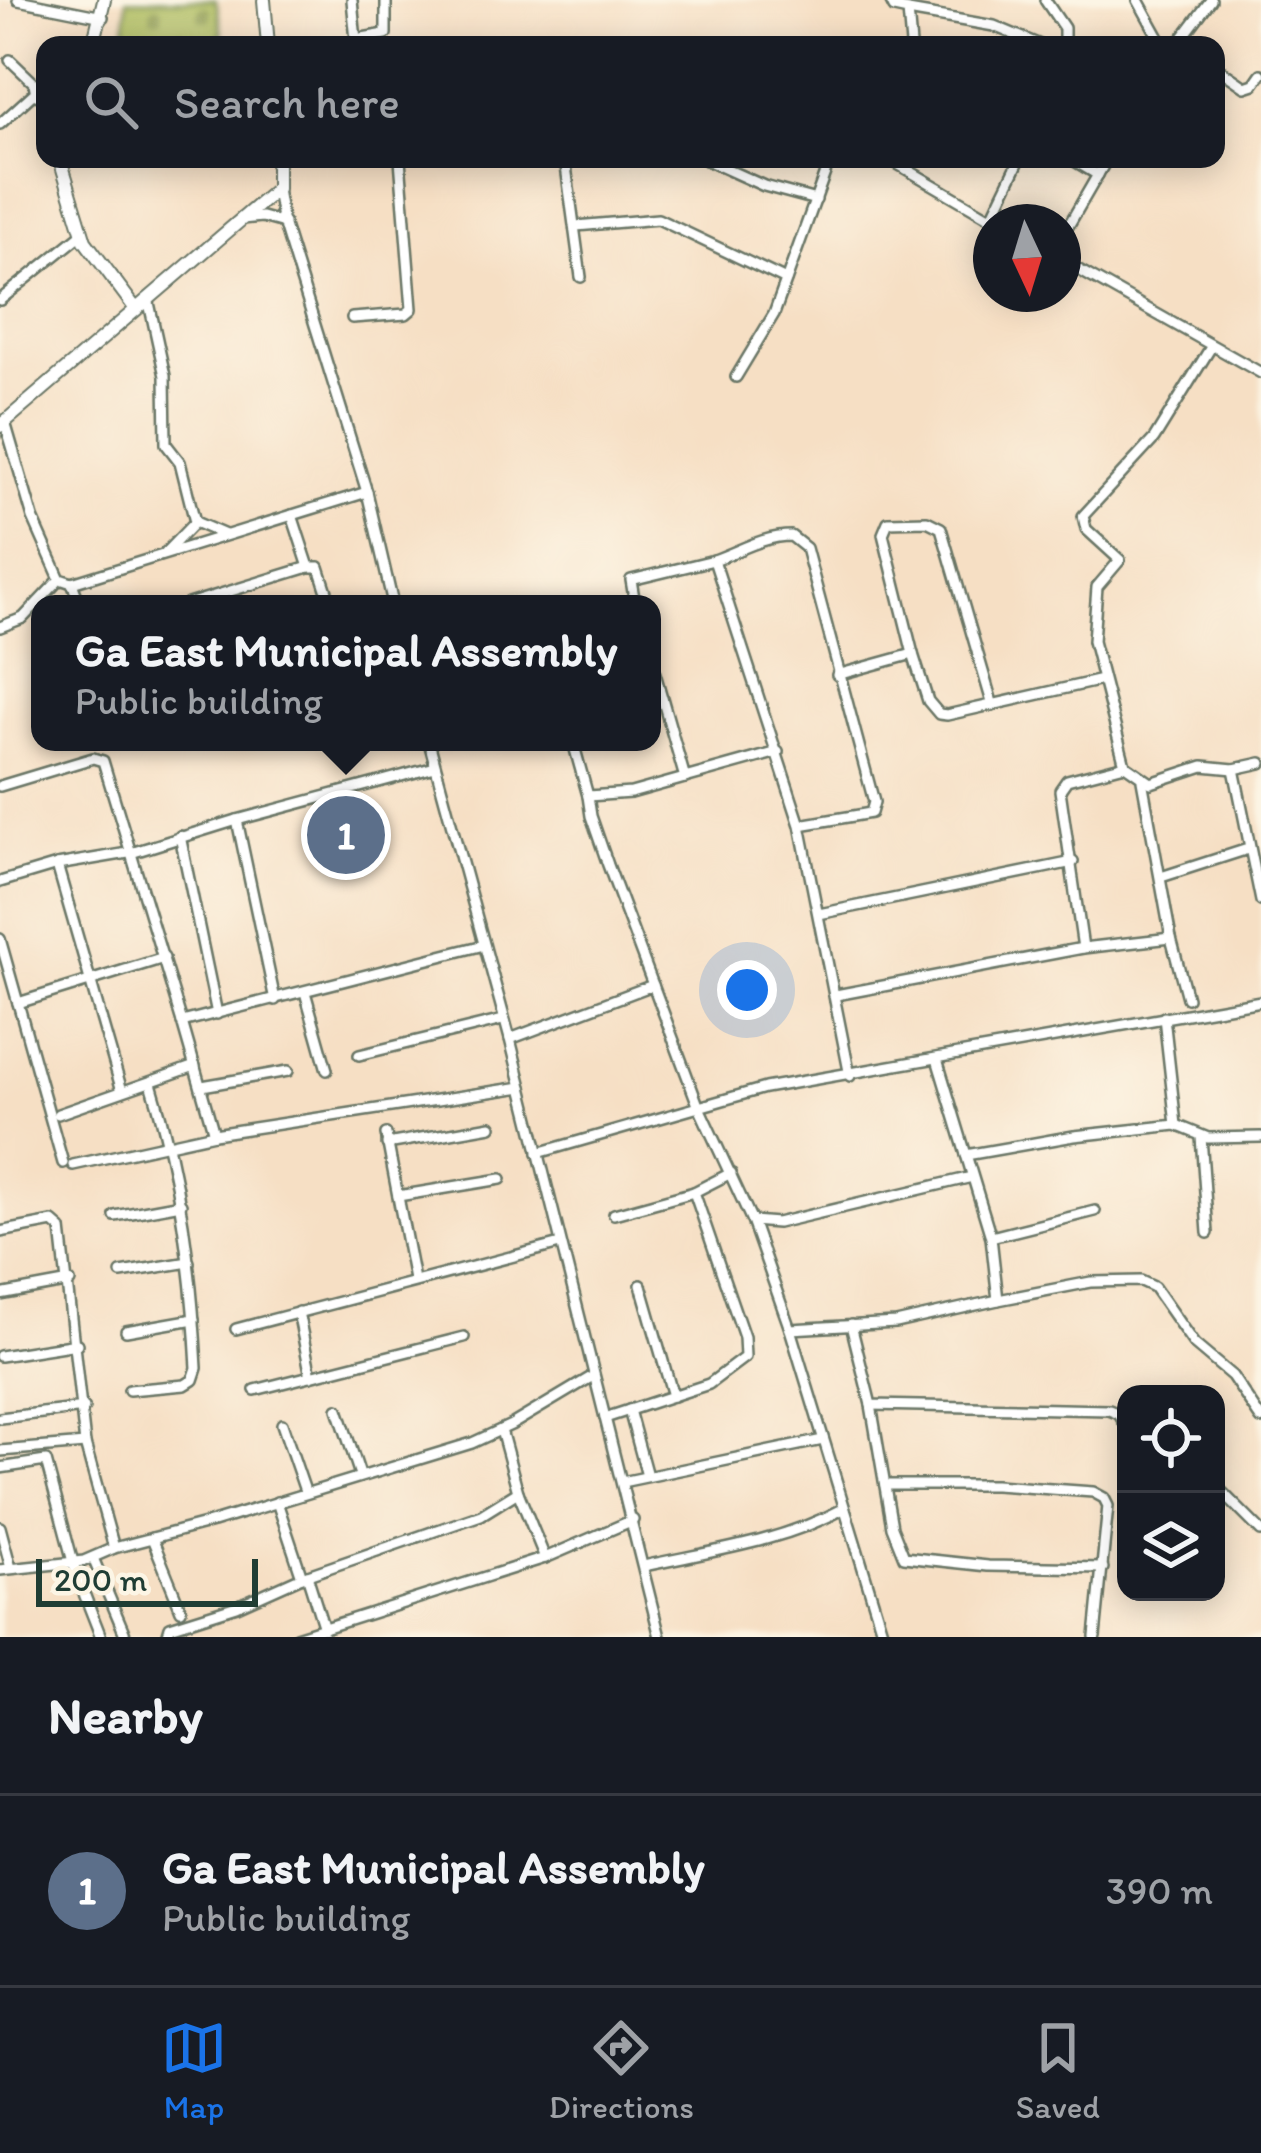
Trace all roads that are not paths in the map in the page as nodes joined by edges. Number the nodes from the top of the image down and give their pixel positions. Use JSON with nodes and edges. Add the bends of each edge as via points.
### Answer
{"nodes":[{"id":1,"x":18,"y":0,"type":"edge"},
{"id":2,"x":104,"y":0,"type":"edge"},
{"id":3,"x":264,"y":0,"type":"edge"},
{"id":4,"x":352,"y":0,"type":"edge"},
{"id":5,"x":386,"y":0,"type":"edge"},
{"id":6,"x":890,"y":0,"type":"edge"},
{"id":7,"x":1046,"y":0,"type":"edge"},
{"id":8,"x":1138,"y":0,"type":"edge"},
{"id":9,"x":1211,"y":0,"type":"edge"},
{"id":10,"x":908,"y":10,"type":"junction"},
{"id":11,"x":103,"y":17,"type":"junction"},
{"id":12,"x":96,"y":36,"type":"edge"},
{"id":13,"x":267,"y":36,"type":"edge"},
{"id":14,"x":355,"y":36,"type":"edge"},
{"id":15,"x":378,"y":36,"type":"edge"},
{"id":16,"x":910,"y":36,"type":"edge"},
{"id":17,"x":1018,"y":36,"type":"edge"},
{"id":18,"x":1064,"y":36,"type":"edge"},
{"id":19,"x":1157,"y":36,"type":"edge"},
{"id":20,"x":1186,"y":36,"type":"edge"},
{"id":21,"x":10,"y":60,"type":"dead end"},
{"id":22,"x":1225,"y":73,"type":"edge"},
{"id":23,"x":1261,"y":74,"type":"edge"},
{"id":24,"x":36,"y":87,"type":"edge"},
{"id":25,"x":36,"y":99,"type":"edge"},
{"id":26,"x":0,"y":124,"type":"edge"},
{"id":27,"x":63,"y":168,"type":"edge"},
{"id":28,"x":277,"y":168,"type":"edge"},
{"id":29,"x":401,"y":168,"type":"edge"},
{"id":30,"x":566,"y":168,"type":"edge"},
{"id":31,"x":724,"y":168,"type":"edge"},
{"id":32,"x":827,"y":168,"type":"edge"},
{"id":33,"x":904,"y":168,"type":"edge"},
{"id":34,"x":1016,"y":168,"type":"edge"},
{"id":35,"x":1086,"y":168,"type":"edge"},
{"id":36,"x":1102,"y":168,"type":"edge"},
{"id":37,"x":1098,"y":175,"type":"junction"},
{"id":38,"x":278,"y":189,"type":"junction"},
{"id":39,"x":816,"y":200,"type":"junction"},
{"id":40,"x":1001,"y":204,"type":"edge"},
{"id":41,"x":1081,"y":204,"type":"edge"},
{"id":42,"x":973,"y":208,"type":"edge"},
{"id":43,"x":242,"y":219,"type":"junction"},
{"id":44,"x":284,"y":223,"type":"junction"},
{"id":45,"x":576,"y":226,"type":"junction"},
{"id":46,"x":82,"y":234,"type":"junction"},
{"id":47,"x":1081,"y":271,"type":"edge"},
{"id":48,"x":581,"y":278,"type":"dead end"},
{"id":49,"x":786,"y":280,"type":"junction"},
{"id":50,"x":148,"y":298,"type":"junction"},
{"id":51,"x":0,"y":300,"type":"edge"},
{"id":52,"x":135,"y":308,"type":"junction"},
{"id":53,"x":352,"y":318,"type":"dead end"},
{"id":54,"x":1211,"y":347,"type":"junction"},
{"id":55,"x":1261,"y":373,"type":"edge"},
{"id":56,"x":736,"y":376,"type":"dead end"},
{"id":57,"x":3,"y":424,"type":"edge"},
{"id":58,"x":367,"y":492,"type":"junction"},
{"id":59,"x":292,"y":515,"type":"junction"},
{"id":60,"x":195,"y":522,"type":"junction"},
{"id":61,"x":225,"y":535,"type":"junction"},
{"id":62,"x":164,"y":554,"type":"junction"},
{"id":63,"x":714,"y":560,"type":"junction"},
{"id":64,"x":309,"y":567,"type":"junction"},
{"id":65,"x":66,"y":581,"type":"junction"},
{"id":66,"x":49,"y":595,"type":"edge"},
{"id":67,"x":75,"y":595,"type":"edge"},
{"id":68,"x":224,"y":595,"type":"edge"},
{"id":69,"x":328,"y":595,"type":"edge"},
{"id":70,"x":391,"y":595,"type":"edge"},
{"id":71,"x":634,"y":595,"type":"edge"},
{"id":72,"x":31,"y":610,"type":"edge"},
{"id":73,"x":0,"y":627,"type":"edge"},
{"id":74,"x":913,"y":654,"type":"junction"},
{"id":75,"x":837,"y":674,"type":"junction"},
{"id":76,"x":1102,"y":680,"type":"junction"},
{"id":77,"x":661,"y":694,"type":"edge"},
{"id":78,"x":994,"y":706,"type":"junction"},
{"id":79,"x":431,"y":751,"type":"edge"},
{"id":80,"x":576,"y":751,"type":"edge"},
{"id":81,"x":778,"y":752,"type":"junction"},
{"id":82,"x":1261,"y":763,"type":"edge"},
{"id":83,"x":1126,"y":765,"type":"junction"},
{"id":84,"x":436,"y":767,"type":"junction"},
{"id":85,"x":1234,"y":769,"type":"junction"},
{"id":86,"x":685,"y":778,"type":"junction"},
{"id":87,"x":1142,"y":780,"type":"junction"},
{"id":88,"x":0,"y":786,"type":"edge"},
{"id":89,"x":588,"y":796,"type":"junction"},
{"id":90,"x":237,"y":820,"type":"junction"},
{"id":91,"x":800,"y":825,"type":"junction"},
{"id":92,"x":1246,"y":834,"type":"junction"},
{"id":93,"x":1261,"y":835,"type":"edge"},
{"id":94,"x":180,"y":836,"type":"junction"},
{"id":95,"x":1248,"y":849,"type":"junction"},
{"id":96,"x":134,"y":852,"type":"junction"},
{"id":97,"x":1072,"y":862,"type":"junction"},
{"id":98,"x":57,"y":865,"type":"junction"},
{"id":99,"x":1161,"y":877,"type":"junction"},
{"id":100,"x":0,"y":882,"type":"edge"},
{"id":101,"x":1261,"y":901,"type":"edge"},
{"id":102,"x":819,"y":914,"type":"junction"},
{"id":103,"x":1171,"y":938,"type":"junction"},
{"id":104,"x":0,"y":939,"type":"edge"},
{"id":105,"x":484,"y":945,"type":"junction"},
{"id":106,"x":1083,"y":948,"type":"junction"},
{"id":107,"x":164,"y":958,"type":"junction"},
{"id":108,"x":90,"y":980,"type":"junction"},
{"id":109,"x":653,"y":985,"type":"junction"},
{"id":110,"x":305,"y":992,"type":"junction"},
{"id":111,"x":836,"y":995,"type":"junction"},
{"id":112,"x":1187,"y":998,"type":"dead end"},
{"id":113,"x":275,"y":1000,"type":"junction"},
{"id":114,"x":1261,"y":1001,"type":"edge"},
{"id":115,"x":18,"y":1003,"type":"junction"},
{"id":116,"x":218,"y":1014,"type":"junction"},
{"id":117,"x":1164,"y":1017,"type":"junction"},
{"id":118,"x":503,"y":1020,"type":"junction"},
{"id":119,"x":182,"y":1022,"type":"junction"},
{"id":120,"x":510,"y":1039,"type":"junction"},
{"id":121,"x":359,"y":1055,"type":"dead end"},
{"id":122,"x":937,"y":1059,"type":"junction"},
{"id":123,"x":195,"y":1066,"type":"junction"},
{"id":124,"x":327,"y":1070,"type":"dead end"},
{"id":125,"x":288,"y":1071,"type":"dead end"},
{"id":126,"x":850,"y":1076,"type":"junction"},
{"id":127,"x":152,"y":1083,"type":"junction"},
{"id":128,"x":202,"y":1086,"type":"junction"},
{"id":129,"x":522,"y":1087,"type":"junction"},
{"id":130,"x":122,"y":1091,"type":"junction"},
{"id":131,"x":698,"y":1105,"type":"junction"},
{"id":132,"x":58,"y":1114,"type":"dead end"},
{"id":133,"x":491,"y":1126,"type":"dead end"},
{"id":134,"x":1176,"y":1126,"type":"junction"},
{"id":135,"x":214,"y":1134,"type":"junction"},
{"id":136,"x":1201,"y":1137,"type":"junction"},
{"id":137,"x":1261,"y":1137,"type":"edge"},
{"id":138,"x":171,"y":1145,"type":"junction"},
{"id":139,"x":538,"y":1153,"type":"junction"},
{"id":140,"x":965,"y":1155,"type":"junction"},
{"id":141,"x":731,"y":1173,"type":"junction"},
{"id":142,"x":972,"y":1177,"type":"junction"},
{"id":143,"x":501,"y":1179,"type":"dead end"},
{"id":144,"x":694,"y":1192,"type":"junction"},
{"id":145,"x":398,"y":1196,"type":"junction"},
{"id":146,"x":181,"y":1204,"type":"junction"},
{"id":147,"x":1095,"y":1211,"type":"dead end"},
{"id":148,"x":614,"y":1214,"type":"dead end"},
{"id":149,"x":116,"y":1216,"type":"dead end"},
{"id":150,"x":752,"y":1221,"type":"junction"},
{"id":151,"x":0,"y":1232,"type":"edge"},
{"id":152,"x":1208,"y":1233,"type":"dead end"},
{"id":153,"x":991,"y":1238,"type":"junction"},
{"id":154,"x":560,"y":1244,"type":"junction"},
{"id":155,"x":189,"y":1262,"type":"junction"},
{"id":156,"x":121,"y":1273,"type":"dead end"},
{"id":157,"x":415,"y":1280,"type":"junction"},
{"id":158,"x":70,"y":1282,"type":"junction"},
{"id":159,"x":641,"y":1285,"type":"dead end"},
{"id":160,"x":0,"y":1295,"type":"edge"},
{"id":161,"x":998,"y":1300,"type":"junction"},
{"id":162,"x":298,"y":1312,"type":"junction"},
{"id":163,"x":194,"y":1319,"type":"junction"},
{"id":164,"x":850,"y":1325,"type":"junction"},
{"id":165,"x":236,"y":1329,"type":"dead end"},
{"id":166,"x":790,"y":1329,"type":"junction"},
{"id":167,"x":126,"y":1330,"type":"dead end"},
{"id":168,"x":464,"y":1337,"type":"dead end"},
{"id":169,"x":76,"y":1344,"type":"junction"},
{"id":170,"x":0,"y":1356,"type":"edge"},
{"id":171,"x":310,"y":1376,"type":"junction"},
{"id":172,"x":593,"y":1376,"type":"junction"},
{"id":173,"x":129,"y":1390,"type":"dead end"},
{"id":174,"x":255,"y":1390,"type":"dead end"},
{"id":175,"x":674,"y":1396,"type":"junction"},
{"id":176,"x":871,"y":1405,"type":"junction"},
{"id":177,"x":83,"y":1408,"type":"junction"},
{"id":178,"x":338,"y":1409,"type":"dead end"},
{"id":179,"x":629,"y":1410,"type":"junction"},
{"id":180,"x":1117,"y":1413,"type":"edge"},
{"id":181,"x":0,"y":1418,"type":"edge"},
{"id":182,"x":605,"y":1418,"type":"junction"},
{"id":183,"x":1261,"y":1419,"type":"edge"},
{"id":184,"x":282,"y":1424,"type":"dead end"},
{"id":185,"x":501,"y":1430,"type":"junction"},
{"id":186,"x":823,"y":1440,"type":"junction"},
{"id":187,"x":85,"y":1444,"type":"junction"},
{"id":188,"x":0,"y":1451,"type":"edge"},
{"id":189,"x":0,"y":1468,"type":"edge"},
{"id":190,"x":360,"y":1474,"type":"junction"},
{"id":191,"x":647,"y":1476,"type":"junction"},
{"id":192,"x":622,"y":1482,"type":"junction"},
{"id":193,"x":885,"y":1484,"type":"junction"},
{"id":194,"x":305,"y":1491,"type":"junction"},
{"id":195,"x":518,"y":1492,"type":"junction"},
{"id":196,"x":1223,"y":1493,"type":"edge"},
{"id":197,"x":277,"y":1502,"type":"junction"},
{"id":198,"x":843,"y":1509,"type":"junction"},
{"id":199,"x":633,"y":1520,"type":"junction"},
{"id":200,"x":0,"y":1527,"type":"edge"},
{"id":201,"x":1261,"y":1531,"type":"edge"},
{"id":202,"x":152,"y":1538,"type":"junction"},
{"id":203,"x":114,"y":1548,"type":"junction"},
{"id":204,"x":92,"y":1558,"type":"junction"},
{"id":205,"x":545,"y":1558,"type":"junction"},
{"id":206,"x":73,"y":1563,"type":"junction"},
{"id":207,"x":644,"y":1566,"type":"junction"},
{"id":208,"x":1103,"y":1568,"type":"junction"},
{"id":209,"x":6,"y":1569,"type":"edge"},
{"id":210,"x":305,"y":1576,"type":"junction"},
{"id":211,"x":181,"y":1610,"type":"dead end"},
{"id":212,"x":324,"y":1629,"type":"junction"},
{"id":213,"x":101,"y":1637,"type":"edge"},
{"id":214,"x":126,"y":1637,"type":"edge"},
{"id":215,"x":167,"y":1637,"type":"edge"},
{"id":216,"x":296,"y":1637,"type":"edge"},
{"id":217,"x":660,"y":1637,"type":"edge"},
{"id":218,"x":884,"y":1637,"type":"edge"},
{"id":219,"x":1095,"y":1637,"type":"edge"}],
"edges":[{"from":1,"to":11,"type":"street"},
{"from":2,"to":11,"type":"street"},
{"from":3,"to":13,"type":"street"},
{"from":4,"to":14,"type":"street"},
{"from":5,"to":15,"type":"street","via":[[386,34]]},
{"from":6,"to":10,"type":"street"},
{"from":7,"to":18,"type":"street"},
{"from":8,"to":19,"type":"street"},
{"from":9,"to":20,"type":"street"},
{"from":10,"to":16,"type":"street"},
{"from":10,"to":17,"type":"street"},
{"from":11,"to":12,"type":"street"},
{"from":21,"to":24,"type":"street"},
{"from":22,"to":23,"type":"street","via":[[1245,87]]},
{"from":25,"to":26,"type":"street"},
{"from":27,"to":46,"type":"street"},
{"from":28,"to":38,"type":"street"},
{"from":29,"to":53,"type":"street","via":[[412,309]]},
{"from":30,"to":45,"type":"street"},
{"from":31,"to":39,"type":"street"},
{"from":32,"to":39,"type":"street"},
{"from":33,"to":42,"type":"street"},
{"from":34,"to":40,"type":"street"},
{"from":35,"to":37,"type":"street"},
{"from":36,"to":37,"type":"street"},
{"from":37,"to":41,"type":"street"},
{"from":38,"to":43,"type":"street"},
{"from":38,"to":44,"type":"street"},
{"from":39,"to":49,"type":"street"},
{"from":43,"to":44,"type":"street"},
{"from":43,"to":50,"type":"street"},
{"from":44,"to":58,"type":"street"},
{"from":45,"to":48,"type":"street"},
{"from":45,"to":49,"type":"street","via":[[658,219]]},
{"from":46,"to":51,"type":"street"},
{"from":46,"to":52,"type":"street"},
{"from":47,"to":54,"type":"street"},
{"from":49,"to":56,"type":"street"},
{"from":50,"to":52,"type":"street"},
{"from":50,"to":60,"type":"street","via":[[166,376],[166,444],[180,462]]},
{"from":52,"to":57,"type":"street"},
{"from":54,"to":55,"type":"street"},
{"from":54,"to":76,"type":"street","via":[[1154,439],[1083,516],[1086,529],[1120,560],[1095,594]]},
{"from":57,"to":65,"type":"street","via":[[33,518]]},
{"from":58,"to":59,"type":"street"},
{"from":58,"to":70,"type":"street"},
{"from":59,"to":61,"type":"street"},
{"from":59,"to":64,"type":"street"},
{"from":60,"to":61,"type":"street"},
{"from":60,"to":62,"type":"street"},
{"from":61,"to":62,"type":"street"},
{"from":62,"to":65,"type":"street"},
{"from":63,"to":71,"type":"street","via":[[632,580]]},
{"from":63,"to":75,"type":"street","via":[[759,540],[799,540]]},
{"from":63,"to":81,"type":"street"},
{"from":64,"to":68,"type":"street"},
{"from":64,"to":69,"type":"street","via":[[319,567]]},
{"from":65,"to":66,"type":"street"},
{"from":65,"to":67,"type":"street"},
{"from":72,"to":73,"type":"street"},
{"from":74,"to":75,"type":"street"},
{"from":74,"to":78,"type":"street","via":[[939,714]]},
{"from":74,"to":78,"type":"street","via":[[883,528],[889,522],[927,521],[943,534]]},
{"from":75,"to":91,"type":"street","via":[[874,809]]},
{"from":76,"to":78,"type":"street"},
{"from":76,"to":83,"type":"street"},
{"from":77,"to":86,"type":"street"},
{"from":79,"to":84,"type":"street"},
{"from":80,"to":89,"type":"street"},
{"from":81,"to":86,"type":"street"},
{"from":81,"to":91,"type":"street"},
{"from":82,"to":85,"type":"street"},
{"from":83,"to":87,"type":"street"},
{"from":83,"to":97,"type":"street","via":[[1066,780],[1060,790]]},
{"from":84,"to":90,"type":"street"},
{"from":84,"to":105,"type":"street"},
{"from":85,"to":87,"type":"street","via":[[1215,765]]},
{"from":85,"to":92,"type":"street"},
{"from":86,"to":89,"type":"street"},
{"from":87,"to":99,"type":"street"},
{"from":88,"to":96,"type":"street","via":[[101,759]]},
{"from":89,"to":109,"type":"street"},
{"from":90,"to":94,"type":"street"},
{"from":90,"to":113,"type":"street"},
{"from":91,"to":102,"type":"street"},
{"from":92,"to":93,"type":"street"},
{"from":92,"to":95,"type":"street"},
{"from":94,"to":96,"type":"street"},
{"from":94,"to":116,"type":"street"},
{"from":95,"to":99,"type":"street"},
{"from":95,"to":101,"type":"street"},
{"from":96,"to":98,"type":"street"},
{"from":96,"to":107,"type":"street"},
{"from":97,"to":102,"type":"street"},
{"from":97,"to":106,"type":"street"},
{"from":98,"to":100,"type":"street"},
{"from":98,"to":108,"type":"street"},
{"from":99,"to":103,"type":"street"},
{"from":102,"to":111,"type":"street"},
{"from":103,"to":106,"type":"street"},
{"from":103,"to":112,"type":"street"},
{"from":104,"to":115,"type":"street"},
{"from":105,"to":110,"type":"street"},
{"from":105,"to":118,"type":"street"},
{"from":106,"to":111,"type":"street"},
{"from":107,"to":108,"type":"street"},
{"from":107,"to":119,"type":"street"},
{"from":108,"to":115,"type":"street"},
{"from":108,"to":130,"type":"street"},
{"from":109,"to":120,"type":"street"},
{"from":109,"to":131,"type":"street"},
{"from":110,"to":113,"type":"street"},
{"from":110,"to":124,"type":"street"},
{"from":111,"to":126,"type":"street"},
{"from":113,"to":116,"type":"street"},
{"from":114,"to":117,"type":"street"},
{"from":115,"to":138,"type":"street","via":[[68,1164]]},
{"from":116,"to":119,"type":"street"},
{"from":117,"to":122,"type":"street"},
{"from":117,"to":134,"type":"street"},
{"from":118,"to":120,"type":"street"},
{"from":118,"to":121,"type":"street"},
{"from":119,"to":123,"type":"street"},
{"from":120,"to":129,"type":"street"},
{"from":122,"to":126,"type":"street"},
{"from":122,"to":140,"type":"street"},
{"from":123,"to":127,"type":"street"},
{"from":123,"to":128,"type":"street"},
{"from":125,"to":128,"type":"street"},
{"from":126,"to":131,"type":"street"},
{"from":127,"to":130,"type":"street"},
{"from":127,"to":138,"type":"street"},
{"from":128,"to":135,"type":"street"},
{"from":129,"to":135,"type":"street"},
{"from":129,"to":139,"type":"street"},
{"from":130,"to":132,"type":"street"},
{"from":131,"to":139,"type":"street"},
{"from":131,"to":141,"type":"street"},
{"from":133,"to":145,"type":"street","via":[[386,1139]]},
{"from":134,"to":136,"type":"street"},
{"from":134,"to":140,"type":"street"},
{"from":135,"to":138,"type":"street"},
{"from":136,"to":137,"type":"street"},
{"from":136,"to":152,"type":"street"},
{"from":138,"to":146,"type":"street"},
{"from":139,"to":154,"type":"street"},
{"from":140,"to":142,"type":"street"},
{"from":141,"to":144,"type":"street"},
{"from":141,"to":150,"type":"street"},
{"from":142,"to":150,"type":"street","via":[[777,1223]]},
{"from":142,"to":153,"type":"street"},
{"from":143,"to":145,"type":"street"},
{"from":144,"to":148,"type":"street"},
{"from":144,"to":175,"type":"street","via":[[746,1353],[722,1376]]},
{"from":145,"to":157,"type":"street"},
{"from":146,"to":149,"type":"street"},
{"from":146,"to":155,"type":"street"},
{"from":147,"to":153,"type":"street"},
{"from":150,"to":166,"type":"street"},
{"from":151,"to":158,"type":"street","via":[[57,1223]]},
{"from":153,"to":161,"type":"street"},
{"from":154,"to":157,"type":"street"},
{"from":154,"to":172,"type":"street"},
{"from":155,"to":156,"type":"street"},
{"from":155,"to":163,"type":"street"},
{"from":157,"to":162,"type":"street"},
{"from":158,"to":160,"type":"street"},
{"from":158,"to":169,"type":"street"},
{"from":159,"to":175,"type":"street"},
{"from":161,"to":164,"type":"street"},
{"from":161,"to":183,"type":"street","via":[[1141,1281],[1232,1376]]},
{"from":162,"to":165,"type":"street"},
{"from":162,"to":171,"type":"street"},
{"from":163,"to":167,"type":"street"},
{"from":163,"to":173,"type":"street","via":[[193,1380]]},
{"from":164,"to":166,"type":"street"},
{"from":164,"to":176,"type":"street"},
{"from":166,"to":186,"type":"street"},
{"from":168,"to":171,"type":"street"},
{"from":169,"to":170,"type":"street"},
{"from":169,"to":177,"type":"street"},
{"from":171,"to":174,"type":"street"},
{"from":172,"to":182,"type":"street"},
{"from":172,"to":185,"type":"street"},
{"from":175,"to":179,"type":"street"},
{"from":176,"to":180,"type":"street"},
{"from":176,"to":193,"type":"street"},
{"from":177,"to":181,"type":"street"},
{"from":177,"to":187,"type":"street"},
{"from":178,"to":190,"type":"street"},
{"from":179,"to":182,"type":"street"},
{"from":179,"to":191,"type":"street"},
{"from":182,"to":192,"type":"street"},
{"from":184,"to":194,"type":"street"},
{"from":185,"to":190,"type":"street"},
{"from":185,"to":195,"type":"street"},
{"from":186,"to":191,"type":"street"},
{"from":186,"to":198,"type":"street"},
{"from":187,"to":188,"type":"street"},
{"from":187,"to":203,"type":"street"},
{"from":189,"to":206,"type":"street","via":[[46,1461]]},
{"from":190,"to":194,"type":"street"},
{"from":191,"to":192,"type":"street"},
{"from":192,"to":199,"type":"street"},
{"from":193,"to":208,"type":"street","via":[[904,1557]]},
{"from":193,"to":208,"type":"street","via":[[1093,1492],[1108,1506]]},
{"from":194,"to":197,"type":"street"},
{"from":195,"to":205,"type":"street"},
{"from":195,"to":210,"type":"street","via":[[482,1515]]},
{"from":196,"to":201,"type":"street"},
{"from":197,"to":202,"type":"street"},
{"from":197,"to":210,"type":"street"},
{"from":198,"to":207,"type":"street","via":[[769,1539]]},
{"from":198,"to":218,"type":"street"},
{"from":199,"to":205,"type":"street"},
{"from":199,"to":207,"type":"street"},
{"from":200,"to":209,"type":"street"},
{"from":202,"to":203,"type":"street"},
{"from":202,"to":211,"type":"street"},
{"from":203,"to":204,"type":"street"},
{"from":204,"to":206,"type":"street"},
{"from":204,"to":214,"type":"street"},
{"from":205,"to":212,"type":"street"},
{"from":206,"to":209,"type":"street"},
{"from":206,"to":213,"type":"street"},
{"from":207,"to":217,"type":"street"},
{"from":208,"to":219,"type":"street"},
{"from":210,"to":212,"type":"street"},
{"from":210,"to":215,"type":"street","via":[[170,1627]]},
{"from":212,"to":216,"type":"street"}]}
